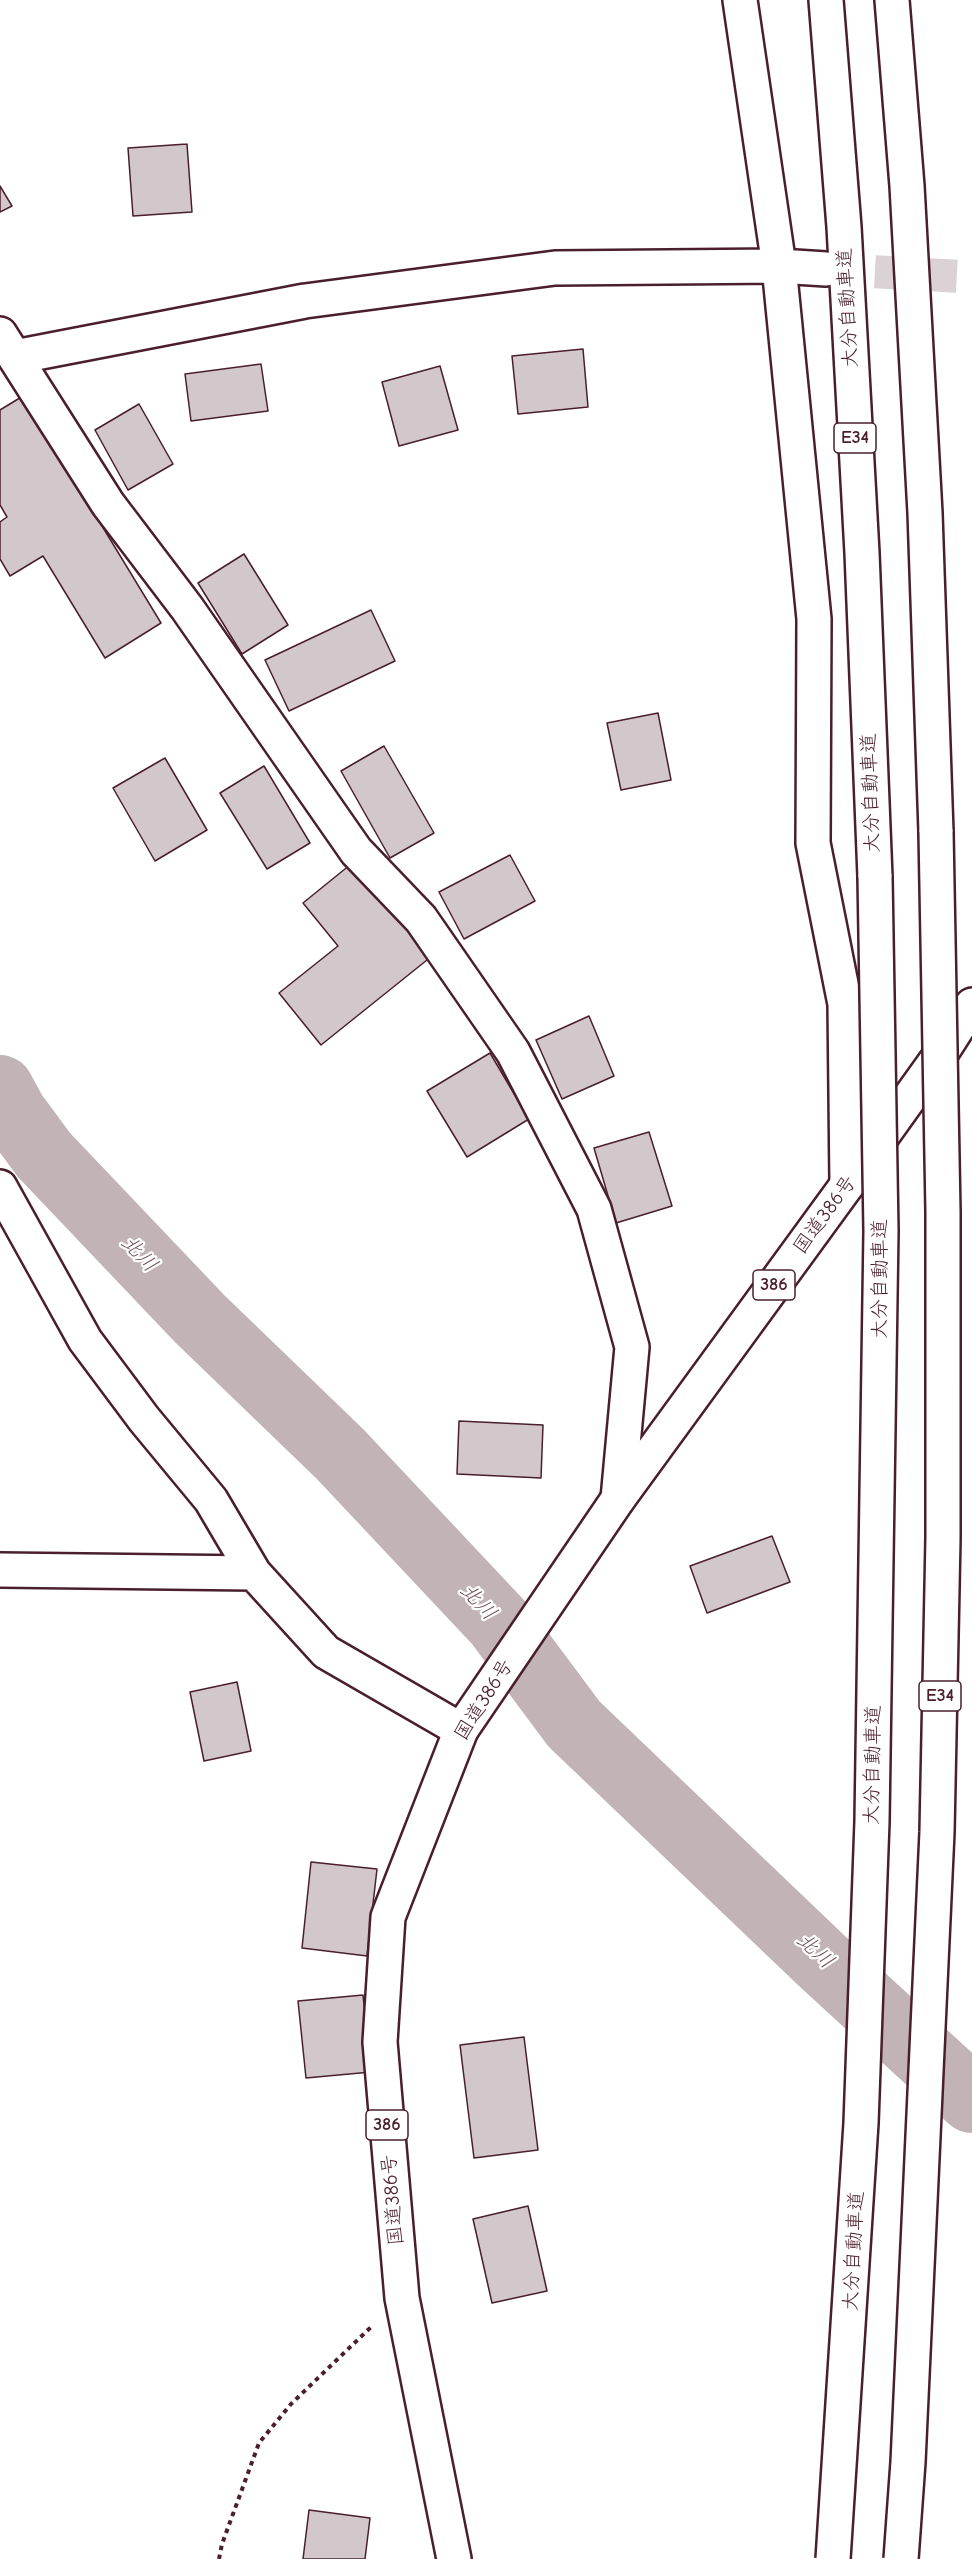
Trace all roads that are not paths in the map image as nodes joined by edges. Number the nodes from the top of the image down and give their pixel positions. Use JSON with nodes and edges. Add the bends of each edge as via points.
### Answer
{"nodes":[{"id":1,"x":740,"y":0,"type":"edge"},
{"id":2,"x":826,"y":0,"type":"edge"},
{"id":3,"x":892,"y":0,"type":"edge"},
{"id":4,"x":779,"y":266,"type":"junction"},
{"id":5,"x":826,"y":269,"type":"tunnel mouth"},
{"id":6,"x":8,"y":346,"type":"edge"},
{"id":7,"x":972,"y":1005,"type":"edge"},
{"id":8,"x":972,"y":1041,"type":"edge"},
{"id":9,"x":938,"y":1058,"type":"junction"},
{"id":10,"x":847,"y":1185,"type":"junction"},
{"id":11,"x":0,"y":1187,"type":"edge"},
{"id":12,"x":618,"y":1498,"type":"junction"},
{"id":13,"x":0,"y":1570,"type":"edge"},
{"id":14,"x":254,"y":1573,"type":"junction"},
{"id":15,"x":469,"y":1717,"type":"junction"},
{"id":16,"x":454,"y":2559,"type":"edge"},
{"id":17,"x":834,"y":2559,"type":"edge"},
{"id":18,"x":901,"y":2559,"type":"edge"}],
"edges":[{"from":1,"to":4,"type":"main road"},
{"from":2,"to":17,"type":"main road","name":"大分自動車道","number":"E34","bridge":true,"via":[[862,553],[875,877],[881,1231],[873,1809],[861,2123]]},
{"from":3,"to":18,"type":"main road","number":"E34","bridge":true,"via":[[926,513],[943,1235],[943,1538],[937,1832]]},
{"from":4,"to":5,"type":"main road"},
{"from":4,"to":6,"type":"main road","via":[[555,268]]},
{"from":4,"to":10,"type":"main road","via":[[814,619],[813,843],[845,1004]]},
{"from":6,"to":12,"type":"main road","via":[[108,504],[187,608],[356,851],[421,919],[513,1052],[594,1209],[632,1347]]},
{"from":7,"to":9,"type":"main road","name":"国道386号","number":"386"},
{"from":8,"to":9,"type":"main road"},
{"from":9,"to":10,"type":"main road","name":"国道386号","number":"386"},
{"from":10,"to":12,"type":"main road","name":"国道386号","number":"386"},
{"from":11,"to":14,"type":"main road","via":[[85,1340],[211,1500]]},
{"from":12,"to":15,"type":"main road","name":"国道386号","number":"386"},
{"from":13,"to":14,"type":"main road"},
{"from":14,"to":15,"type":"main road","via":[[326,1652]]},
{"from":15,"to":16,"type":"main road","name":"国道386号","number":"386","via":[[388,1917],[380,2042],[402,2298]]}]}
